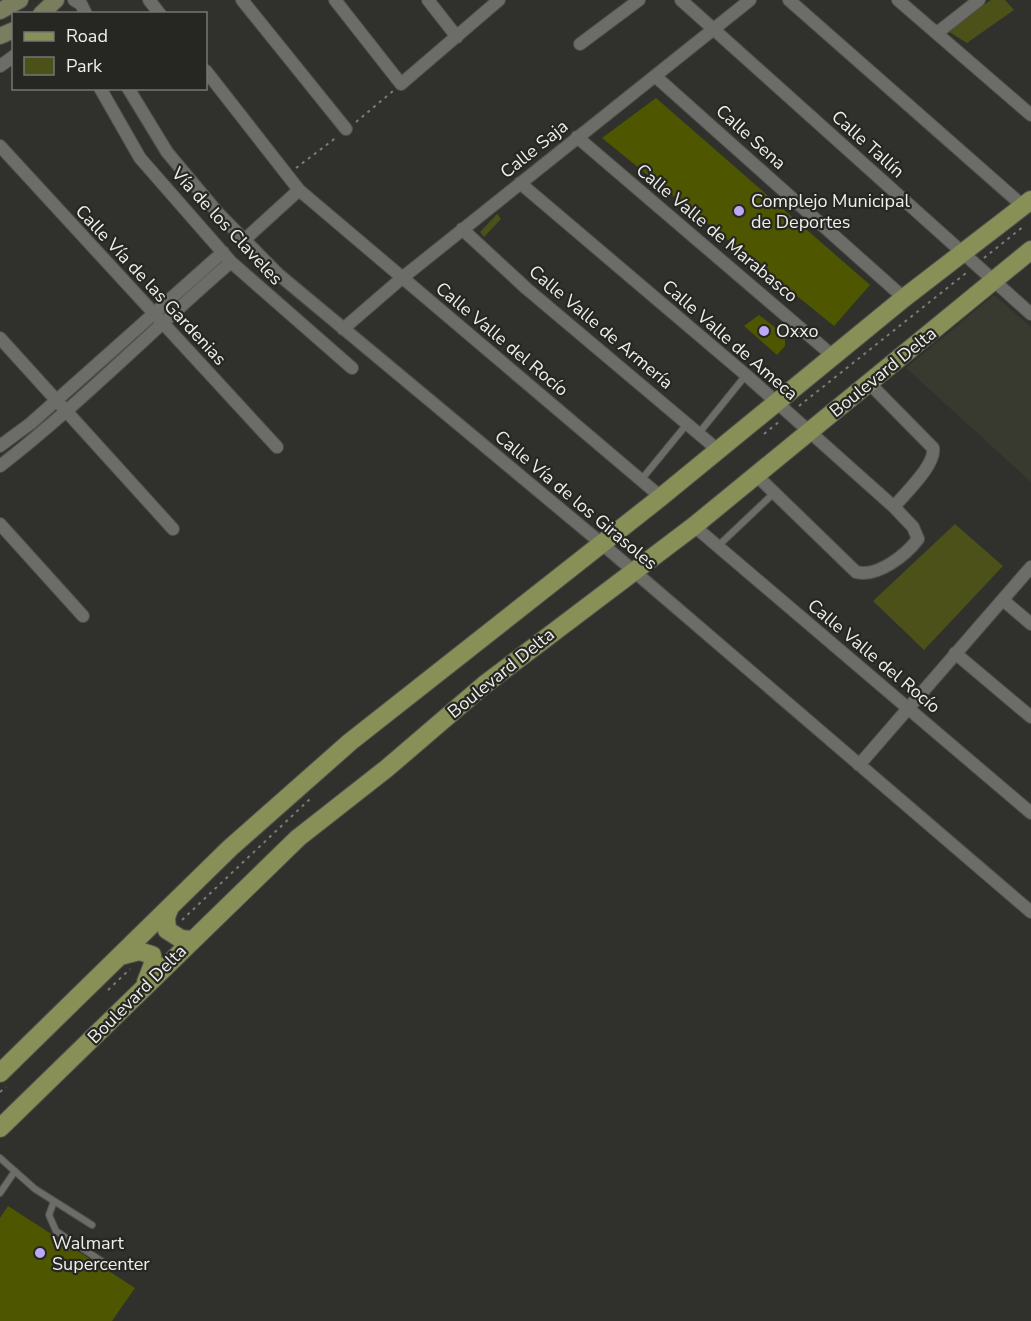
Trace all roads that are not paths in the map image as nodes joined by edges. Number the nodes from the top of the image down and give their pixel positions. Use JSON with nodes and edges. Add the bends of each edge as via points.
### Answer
{"nodes":[{"id":1,"x":20,"y":0,"type":"edge"},
{"id":2,"x":56,"y":0,"type":"edge"},
{"id":3,"x":149,"y":0,"type":"edge"},
{"id":4,"x":242,"y":0,"type":"edge"},
{"id":5,"x":334,"y":0,"type":"edge"},
{"id":6,"x":428,"y":0,"type":"edge"},
{"id":7,"x":499,"y":0,"type":"edge"},
{"id":8,"x":639,"y":0,"type":"edge"},
{"id":9,"x":681,"y":0,"type":"edge"},
{"id":10,"x":750,"y":0,"type":"edge"},
{"id":11,"x":789,"y":0,"type":"edge"},
{"id":12,"x":898,"y":0,"type":"edge"},
{"id":13,"x":979,"y":0,"type":"edge"},
{"id":14,"x":0,"y":11,"type":"edge"},
{"id":15,"x":43,"y":12,"type":"edge"},
{"id":16,"x":158,"y":12,"type":"edge"},
{"id":17,"x":713,"y":29,"type":"junction"},
{"id":18,"x":937,"y":33,"type":"junction"},
{"id":19,"x":457,"y":37,"type":"junction"},
{"id":20,"x":580,"y":44,"type":"dead end"},
{"id":21,"x":207,"y":72,"type":"edge"},
{"id":22,"x":655,"y":76,"type":"junction"},
{"id":23,"x":101,"y":90,"type":"edge"},
{"id":24,"x":129,"y":90,"type":"edge"},
{"id":25,"x":1031,"y":115,"type":"edge"},
{"id":26,"x":346,"y":129,"type":"dead end"},
{"id":27,"x":578,"y":137,"type":"junction"},
{"id":28,"x":0,"y":146,"type":"edge"},
{"id":29,"x":520,"y":183,"type":"junction"},
{"id":30,"x":299,"y":190,"type":"junction"},
{"id":31,"x":1028,"y":208,"type":"edge"},
{"id":32,"x":462,"y":229,"type":"junction"},
{"id":33,"x":243,"y":241,"type":"junction"},
{"id":34,"x":1031,"y":250,"type":"edge"},
{"id":35,"x":227,"y":257,"type":"junction"},
{"id":36,"x":970,"y":259,"type":"junction"},
{"id":37,"x":402,"y":278,"type":"junction"},
{"id":38,"x":994,"y":281,"type":"junction"},
{"id":39,"x":904,"y":298,"type":"junction"},
{"id":40,"x":152,"y":313,"type":"junction"},
{"id":41,"x":1031,"y":314,"type":"edge"},
{"id":42,"x":160,"y":323,"type":"junction"},
{"id":43,"x":343,"y":329,"type":"junction"},
{"id":44,"x":0,"y":338,"type":"edge"},
{"id":45,"x":833,"y":356,"type":"junction"},
{"id":46,"x":352,"y":368,"type":"dead end"},
{"id":47,"x":746,"y":375,"type":"junction"},
{"id":48,"x":870,"y":384,"type":"junction"},
{"id":49,"x":56,"y":400,"type":"junction"},
{"id":50,"x":782,"y":409,"type":"junction"},
{"id":51,"x":68,"y":411,"type":"junction"},
{"id":52,"x":687,"y":424,"type":"junction"},
{"id":53,"x":808,"y":432,"type":"junction"},
{"id":54,"x":698,"y":434,"type":"junction"},
{"id":55,"x":0,"y":446,"type":"edge"},
{"id":56,"x":277,"y":447,"type":"dead end"},
{"id":57,"x":718,"y":450,"type":"junction"},
{"id":58,"x":0,"y":466,"type":"edge"},
{"id":59,"x":756,"y":475,"type":"junction"},
{"id":60,"x":641,"y":480,"type":"junction"},
{"id":61,"x":774,"y":493,"type":"junction"},
{"id":62,"x":661,"y":497,"type":"junction"},
{"id":63,"x":894,"y":507,"type":"junction"},
{"id":64,"x":0,"y":524,"type":"edge"},
{"id":65,"x":694,"y":526,"type":"junction"},
{"id":66,"x":173,"y":529,"type":"dead end"},
{"id":67,"x":601,"y":543,"type":"junction"},
{"id":68,"x":717,"y":546,"type":"junction"},
{"id":69,"x":1031,"y":567,"type":"edge"},
{"id":70,"x":633,"y":570,"type":"junction"},
{"id":71,"x":1003,"y":600,"type":"junction"},
{"id":72,"x":83,"y":616,"type":"dead end"},
{"id":73,"x":1031,"y":624,"type":"edge"},
{"id":74,"x":955,"y":653,"type":"junction"},
{"id":75,"x":908,"y":708,"type":"junction"},
{"id":76,"x":1031,"y":717,"type":"edge"},
{"id":77,"x":859,"y":765,"type":"junction"},
{"id":78,"x":1031,"y":813,"type":"edge"},
{"id":79,"x":170,"y":907,"type":"junction"},
{"id":80,"x":1031,"y":912,"type":"edge"},
{"id":81,"x":192,"y":940,"type":"junction"},
{"id":82,"x":126,"y":962,"type":"junction"},
{"id":83,"x":144,"y":986,"type":"junction"},
{"id":84,"x":3,"y":1080,"type":"edge"},
{"id":85,"x":0,"y":1128,"type":"edge"},
{"id":86,"x":0,"y":1158,"type":"edge"},
{"id":87,"x":8,"y":1166,"type":"junction"},
{"id":88,"x":0,"y":1170,"type":"edge"},
{"id":89,"x":15,"y":1171,"type":"junction"},
{"id":90,"x":0,"y":1193,"type":"edge"},
{"id":91,"x":54,"y":1201,"type":"junction"},
{"id":92,"x":92,"y":1225,"type":"dead end"},
{"id":93,"x":109,"y":1266,"type":"dead end"}],
"edges":[{"from":1,"to":14,"type":"street"},
{"from":2,"to":15,"type":"street"},
{"from":3,"to":16,"type":"street"},
{"from":4,"to":26,"type":"street"},
{"from":5,"to":19,"type":"street","via":[[401,84]]},
{"from":6,"to":19,"type":"street"},
{"from":7,"to":19,"type":"street"},
{"from":8,"to":20,"type":"street"},
{"from":9,"to":17,"type":"street","name":"Calle Tallín"},
{"from":10,"to":17,"type":"street","name":"Calle Saja"},
{"from":11,"to":31,"type":"street"},
{"from":12,"to":18,"type":"street"},
{"from":13,"to":18,"type":"street"},
{"from":17,"to":22,"type":"street","name":"Calle Saja"},
{"from":17,"to":36,"type":"street","name":"Calle Tallín"},
{"from":18,"to":25,"type":"street"},
{"from":21,"to":30,"type":"street","name":"Calle Valle del Rocío"},
{"from":22,"to":27,"type":"street","name":"Calle Saja"},
{"from":22,"to":39,"type":"street","name":"Calle Sena"},
{"from":23,"to":35,"type":"street","name":"Vía de los Claveles","via":[[140,158]]},
{"from":24,"to":33,"type":"street","name":"Calle Vía de los Girasoles","via":[[167,152]]},
{"from":27,"to":29,"type":"street","name":"Calle Saja"},
{"from":27,"to":45,"type":"street","name":"Calle Valle de Marabasco"},
{"from":28,"to":40,"type":"street","name":"Calle Vía de las Gardenias"},
{"from":29,"to":32,"type":"street","name":"Calle Saja"},
{"from":29,"to":47,"type":"street","name":"Calle Valle de Ameca"},
{"from":30,"to":33,"type":"street"},
{"from":30,"to":37,"type":"street","name":"Calle Valle del Rocío"},
{"from":31,"to":36,"type":"main road"},
{"from":32,"to":37,"type":"street","name":"Calle Saja"},
{"from":32,"to":52,"type":"street","name":"Calle Valle de Armería"},
{"from":33,"to":43,"type":"street","name":"Calle Vía de los Girasoles"},
{"from":34,"to":38,"type":"main road","name":"Boulevard Delta"},
{"from":35,"to":40,"type":"street"},
{"from":35,"to":42,"type":"street"},
{"from":35,"to":46,"type":"street","name":"Vía de los Claveles"},
{"from":36,"to":38,"type":"street","name":"Calle Tallín"},
{"from":36,"to":39,"type":"main road"},
{"from":37,"to":43,"type":"street","name":"Calle Saja"},
{"from":37,"to":60,"type":"street","name":"Calle Valle del Rocío"},
{"from":38,"to":41,"type":"street","name":"Calle Tallín"},
{"from":38,"to":48,"type":"main road","name":"Boulevard Delta"},
{"from":39,"to":45,"type":"main road"},
{"from":40,"to":42,"type":"street","name":"Calle Vía de las Gardenias"},
{"from":40,"to":49,"type":"street"},
{"from":42,"to":51,"type":"street"},
{"from":42,"to":56,"type":"street","name":"Calle Vía de las Gardenias"},
{"from":43,"to":67,"type":"street","name":"Calle Vía de los Girasoles"},
{"from":44,"to":49,"type":"street"},
{"from":45,"to":50,"type":"main road"},
{"from":47,"to":50,"type":"street","name":"Calle Valle de Ameca"},
{"from":47,"to":54,"type":"lane"},
{"from":48,"to":53,"type":"main road","name":"Boulevard Delta"},
{"from":48,"to":63,"type":"street","via":[[933,448],[933,459]]},
{"from":49,"to":51,"type":"street"},
{"from":49,"to":55,"type":"street"},
{"from":50,"to":53,"type":"street","name":"Calle Valle de Ameca"},
{"from":50,"to":57,"type":"main road"},
{"from":51,"to":58,"type":"street"},
{"from":51,"to":66,"type":"street"},
{"from":52,"to":54,"type":"street","name":"Calle Valle de Armería"},
{"from":52,"to":60,"type":"lane"},
{"from":53,"to":59,"type":"main road","name":"Boulevard Delta"},
{"from":53,"to":63,"type":"street","name":"Calle Valle de Ameca"},
{"from":54,"to":57,"type":"street","name":"Calle Valle de Armería"},
{"from":57,"to":62,"type":"main road"},
{"from":59,"to":61,"type":"street"},
{"from":59,"to":65,"type":"main road","name":"Boulevard Delta"},
{"from":60,"to":62,"type":"street","name":"Calle Valle del Rocío"},
{"from":61,"to":63,"type":"street","name":"Calle Valle de Ameca","via":[[852,568],[868,574],[895,560],[918,539],[913,527]]},
{"from":61,"to":68,"type":"lane"},
{"from":62,"to":67,"type":"main road"},
{"from":64,"to":72,"type":"street"},
{"from":65,"to":68,"type":"street","name":"Calle Valle del Rocío"},
{"from":65,"to":70,"type":"main road","name":"Boulevard Delta"},
{"from":67,"to":70,"type":"street","name":"Calle Vía de los Girasoles"},
{"from":67,"to":79,"type":"main road","via":[[350,742]]},
{"from":68,"to":75,"type":"street","name":"Calle Valle del Rocío"},
{"from":69,"to":71,"type":"street"},
{"from":70,"to":77,"type":"street","name":"Calle Vía de los Girasoles"},
{"from":70,"to":81,"type":"main road","name":"Boulevard Delta","via":[[484,685],[298,838]]},
{"from":71,"to":73,"type":"street"},
{"from":71,"to":74,"type":"street"},
{"from":74,"to":75,"type":"street"},
{"from":74,"to":76,"type":"street"},
{"from":75,"to":77,"type":"street"},
{"from":75,"to":78,"type":"street","name":"Calle Valle del Rocío"},
{"from":77,"to":80,"type":"street","name":"Calle Vía de los Girasoles"},
{"from":79,"to":81,"type":"main road","via":[[166,926],[169,932]]},
{"from":79,"to":82,"type":"main road"},
{"from":81,"to":83,"type":"main road","name":"Boulevard Delta"},
{"from":82,"to":83,"type":"main road","via":[[139,951],[152,955],[153,964]]},
{"from":82,"to":84,"type":"main road"},
{"from":83,"to":85,"type":"main road","name":"Boulevard Delta"},
{"from":86,"to":87,"type":"lane"},
{"from":87,"to":88,"type":"lane"},
{"from":87,"to":89,"type":"lane"},
{"from":89,"to":90,"type":"lane"},
{"from":89,"to":91,"type":"lane"},
{"from":91,"to":92,"type":"lane"},
{"from":91,"to":93,"type":"lane","via":[[49,1215],[56,1231]]}]}
